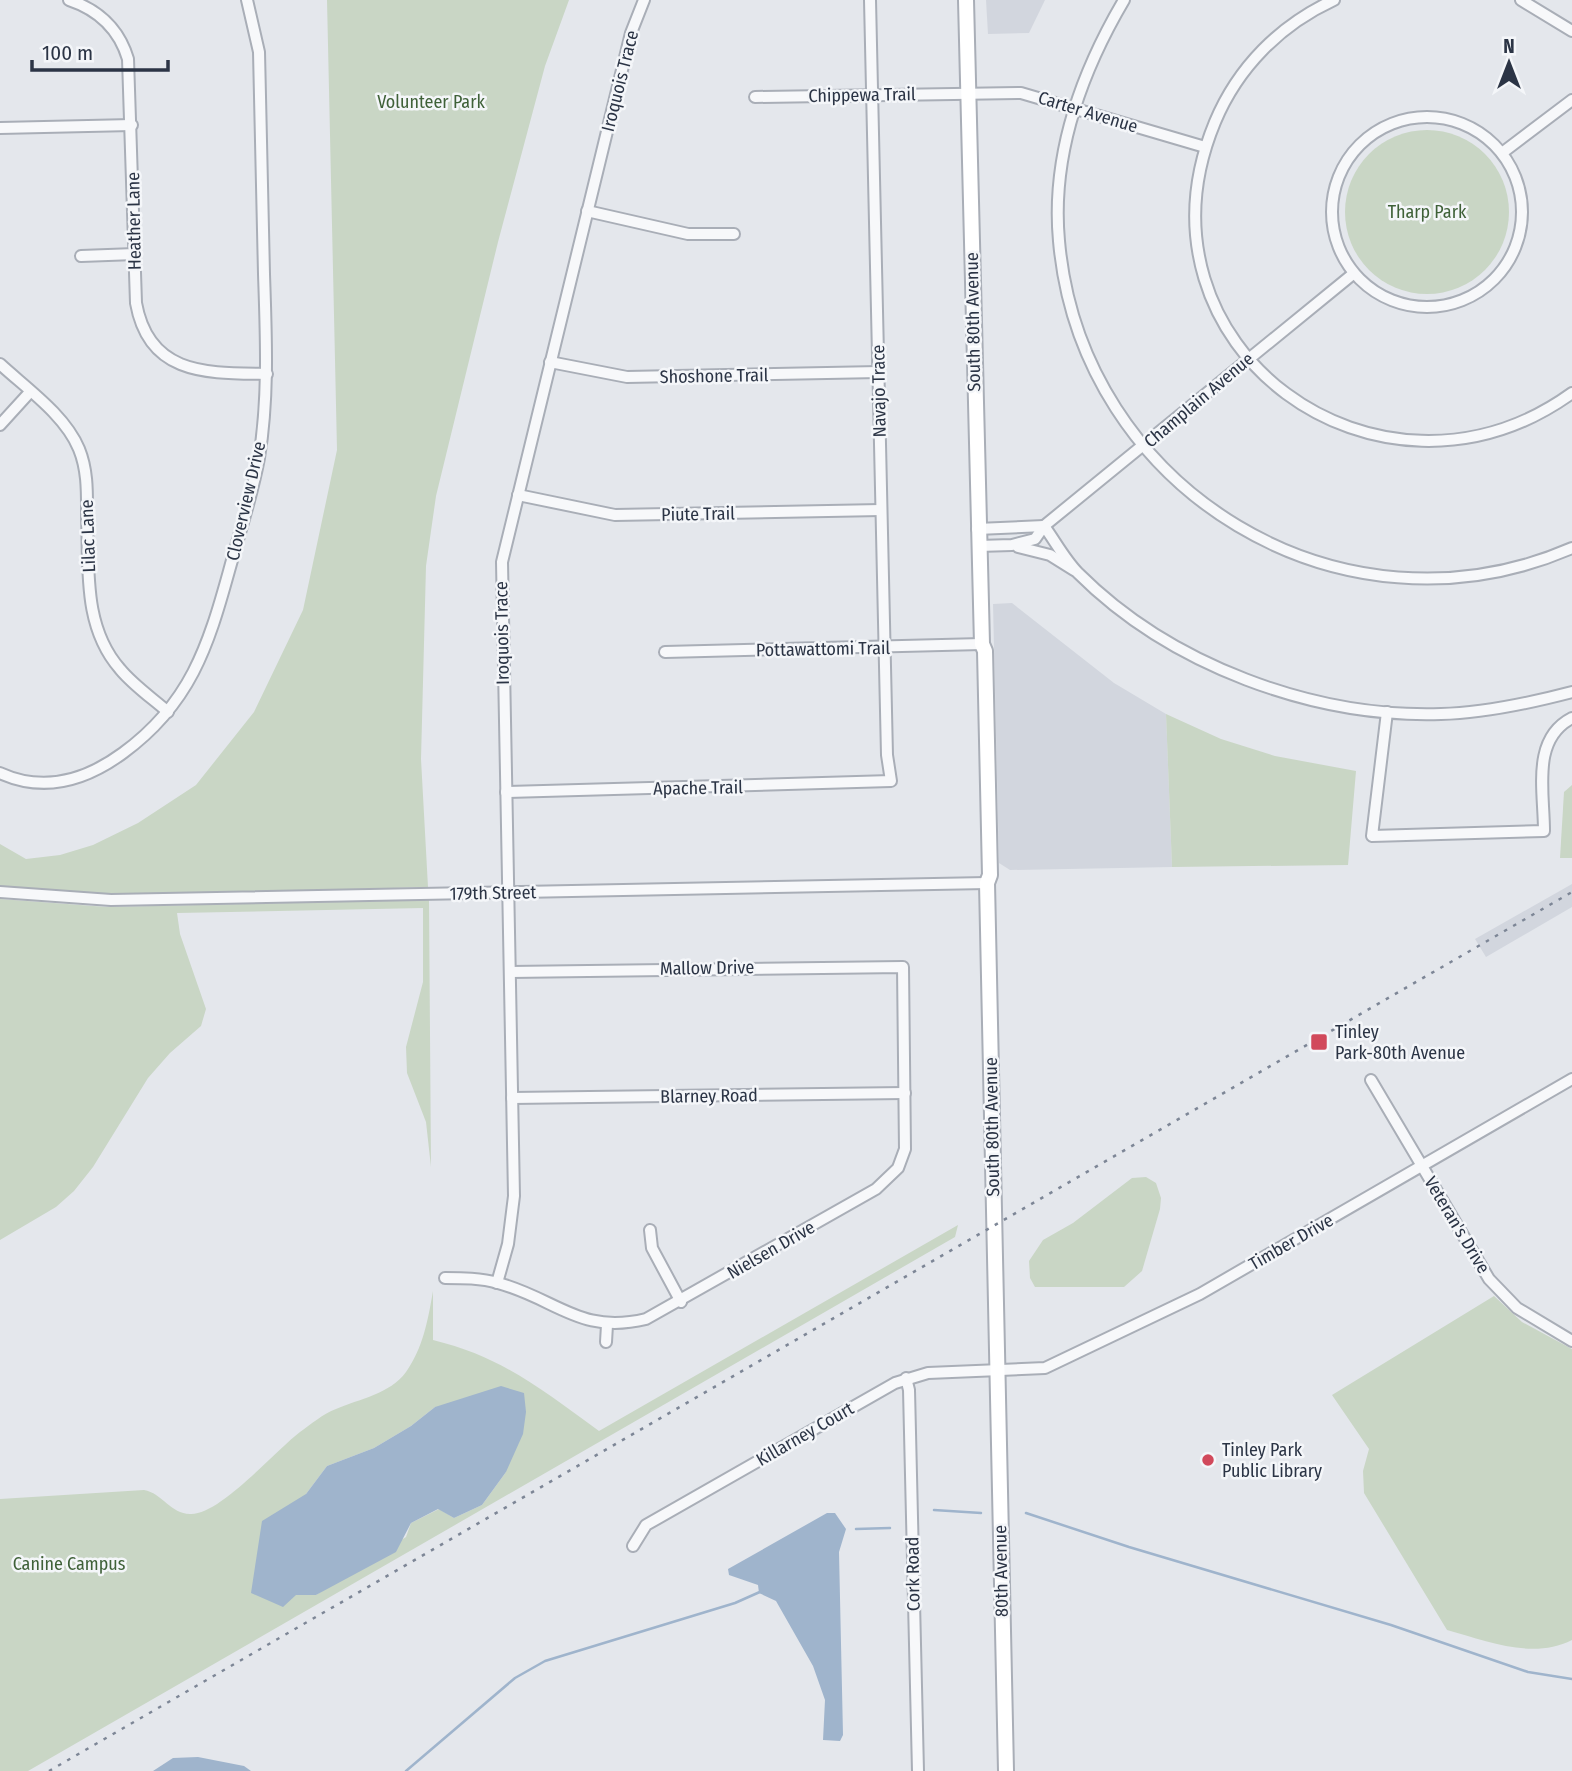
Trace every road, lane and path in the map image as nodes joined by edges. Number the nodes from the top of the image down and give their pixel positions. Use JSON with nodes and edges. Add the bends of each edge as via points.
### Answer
{"nodes":[{"id":1,"x":69,"y":0,"type":"edge"},
{"id":2,"x":247,"y":0,"type":"edge"},
{"id":3,"x":644,"y":0,"type":"edge"},
{"id":4,"x":870,"y":0,"type":"edge"},
{"id":5,"x":966,"y":0,"type":"edge"},
{"id":6,"x":1124,"y":0,"type":"edge"},
{"id":7,"x":1334,"y":0,"type":"edge"},
{"id":8,"x":1521,"y":0,"type":"edge"},
{"id":9,"x":1572,"y":31,"type":"edge"},
{"id":10,"x":968,"y":92,"type":"junction"},
{"id":11,"x":872,"y":94,"type":"junction"},
{"id":12,"x":755,"y":97,"type":"dead end"},
{"id":13,"x":1572,"y":100,"type":"edge"},
{"id":14,"x":1073,"y":110,"type":"junction"},
{"id":15,"x":132,"y":125,"type":"junction"},
{"id":16,"x":0,"y":128,"type":"edge"},
{"id":17,"x":1205,"y":146,"type":"junction"},
{"id":18,"x":1503,"y":153,"type":"junction"},
{"id":19,"x":587,"y":211,"type":"junction"},
{"id":20,"x":734,"y":234,"type":"dead end"},
{"id":21,"x":135,"y":254,"type":"junction"},
{"id":22,"x":81,"y":256,"type":"dead end"},
{"id":23,"x":1353,"y":274,"type":"junction"},
{"id":24,"x":1250,"y":360,"type":"junction"},
{"id":25,"x":550,"y":362,"type":"junction"},
{"id":26,"x":0,"y":364,"type":"edge"},
{"id":27,"x":879,"y":372,"type":"junction"},
{"id":28,"x":267,"y":374,"type":"junction"},
{"id":29,"x":30,"y":392,"type":"junction"},
{"id":30,"x":1572,"y":393,"type":"edge"},
{"id":31,"x":0,"y":425,"type":"edge"},
{"id":32,"x":1144,"y":447,"type":"junction"},
{"id":33,"x":518,"y":495,"type":"junction"},
{"id":34,"x":881,"y":510,"type":"junction"},
{"id":35,"x":1044,"y":526,"type":"junction"},
{"id":36,"x":977,"y":529,"type":"junction"},
{"id":37,"x":1012,"y":545,"type":"junction"},
{"id":38,"x":978,"y":546,"type":"junction"},
{"id":39,"x":1572,"y":548,"type":"edge"},
{"id":40,"x":1076,"y":572,"type":"junction"},
{"id":41,"x":982,"y":644,"type":"junction"},
{"id":42,"x":885,"y":649,"type":"junction"},
{"id":43,"x":665,"y":652,"type":"dead end"},
{"id":44,"x":1572,"y":692,"type":"edge"},
{"id":45,"x":168,"y":712,"type":"junction"},
{"id":46,"x":1387,"y":712,"type":"junction"},
{"id":47,"x":1572,"y":718,"type":"edge"},
{"id":48,"x":0,"y":773,"type":"edge"},
{"id":49,"x":891,"y":781,"type":"joint"},
{"id":50,"x":506,"y":792,"type":"junction"},
{"id":51,"x":987,"y":883,"type":"junction"},
{"id":52,"x":0,"y":892,"type":"edge"},
{"id":53,"x":508,"y":892,"type":"junction"},
{"id":54,"x":903,"y":967,"type":"joint"},
{"id":55,"x":510,"y":972,"type":"junction"},
{"id":56,"x":1572,"y":1079,"type":"edge"},
{"id":57,"x":1371,"y":1080,"type":"dead end"},
{"id":58,"x":905,"y":1093,"type":"junction"},
{"id":59,"x":512,"y":1098,"type":"junction"},
{"id":60,"x":1422,"y":1167,"type":"junction"},
{"id":61,"x":650,"y":1230,"type":"dead end"},
{"id":62,"x":444,"y":1278,"type":"dead end"},
{"id":63,"x":497,"y":1283,"type":"junction"},
{"id":64,"x":681,"y":1302,"type":"junction"},
{"id":65,"x":607,"y":1325,"type":"junction"},
{"id":66,"x":1572,"y":1341,"type":"edge"},
{"id":67,"x":606,"y":1342,"type":"dead end"},
{"id":68,"x":997,"y":1372,"type":"junction"},
{"id":69,"x":906,"y":1378,"type":"junction"},
{"id":70,"x":633,"y":1546,"type":"dead end"},
{"id":71,"x":918,"y":1771,"type":"edge"},
{"id":72,"x":1006,"y":1771,"type":"edge"}],
"edges":[{"from":1,"to":15,"type":"street","name":"Heather Lane","via":[[99,15],[120,38],[130,68]]},
{"from":2,"to":28,"type":"street","name":"Cloverview Drive","via":[[259,52]]},
{"from":3,"to":19,"type":"street","name":"Iroquois Trace","via":[[631,33]]},
{"from":4,"to":11,"type":"street","name":"Navajo Trace"},
{"from":5,"to":10,"type":"street","name":"South 80th Avenue"},
{"from":6,"to":14,"type":"street","via":[[1098,44]]},
{"from":7,"to":17,"type":"street","via":[[1287,27],[1250,63],[1227,97]]},
{"from":8,"to":9,"type":"street"},
{"from":10,"to":11,"type":"street","name":"Chippewa Trail"},
{"from":10,"to":14,"type":"street","name":"Carter Avenue","via":[[1021,93]]},
{"from":10,"to":36,"type":"street","name":"South 80th Avenue"},
{"from":11,"to":12,"type":"street","name":"Chippewa Trail"},
{"from":11,"to":27,"type":"street","name":"Navajo Trace"},
{"from":13,"to":18,"type":"street"},
{"from":14,"to":17,"type":"street","name":"Carter Avenue"},
{"from":14,"to":32,"type":"street","via":[[1058,209],[1065,284],[1083,345],[1100,382]]},
{"from":15,"to":16,"type":"street"},
{"from":15,"to":21,"type":"street","name":"Heather Lane"},
{"from":17,"to":24,"type":"street","via":[[1195,201],[1198,252],[1215,307]]},
{"from":18,"to":23,"type":"street","via":[[1519,186],[1523,211],[1520,238],[1491,284],[1465,301],[1422,308],[1393,302]]},
{"from":18,"to":23,"type":"street","via":[[1475,130],[1453,120],[1421,117],[1373,133],[1344,165],[1334,190],[1331,214],[1337,246]]},
{"from":19,"to":20,"type":"street","via":[[688,234]]},
{"from":19,"to":25,"type":"street","name":"Iroquois Trace"},
{"from":21,"to":22,"type":"street"},
{"from":21,"to":28,"type":"street","name":"Heather Lane","via":[[138,312],[146,334],[160,350],[178,364],[200,372]]},
{"from":23,"to":24,"type":"street","name":"Champlain Avenue"},
{"from":24,"to":30,"type":"street","via":[[1284,393],[1332,422],[1410,443],[1446,443],[1493,433],[1528,420]]},
{"from":24,"to":32,"type":"street","name":"Champlain Avenue"},
{"from":25,"to":27,"type":"street","name":"Shoshone Trail","via":[[627,377]]},
{"from":25,"to":33,"type":"street","name":"Iroquois Trace"},
{"from":26,"to":29,"type":"street","name":"Lilac Lane"},
{"from":27,"to":34,"type":"street","name":"Navajo Trace"},
{"from":28,"to":45,"type":"street","name":"Cloverview Drive","via":[[259,458],[214,626],[192,679]]},
{"from":29,"to":31,"type":"street"},
{"from":29,"to":45,"type":"street","name":"Lilac Lane","via":[[70,432],[83,460],[89,593],[100,636],[122,672]]},
{"from":32,"to":35,"type":"street","name":"Champlain Avenue"},
{"from":32,"to":39,"type":"street","via":[[1187,490],[1241,528],[1314,562],[1357,573],[1420,580],[1471,577],[1528,566]]},
{"from":33,"to":34,"type":"street","name":"Piute Trail","via":[[615,515]]},
{"from":33,"to":50,"type":"street","name":"Iroquois Trace","via":[[501,573]]},
{"from":34,"to":42,"type":"street","name":"Navajo Trace"},
{"from":35,"to":36,"type":"street"},
{"from":35,"to":37,"type":"street","name":"Champlain Avenue","via":[[1035,539]]},
{"from":35,"to":40,"type":"street"},
{"from":36,"to":38,"type":"street","name":"South 80th Avenue"},
{"from":37,"to":38,"type":"street","name":"Champlain Avenue"},
{"from":37,"to":40,"type":"street","via":[[1050,555]]},
{"from":38,"to":41,"type":"street","name":"South 80th Avenue"},
{"from":40,"to":46,"type":"street","via":[[1130,616],[1223,669],[1292,695]]},
{"from":41,"to":42,"type":"street","name":"Pottawattomi Trail"},
{"from":41,"to":51,"type":"street","name":"South 80th Avenue"},
{"from":42,"to":43,"type":"street","name":"Pottawattomi Trail"},
{"from":42,"to":49,"type":"street","name":"Navajo Trace"},
{"from":44,"to":46,"type":"street","via":[[1484,710]]},
{"from":45,"to":48,"type":"street","name":"Cloverview Drive","via":[[123,753],[78,779],[36,783]]},
{"from":46,"to":47,"type":"street","via":[[1372,836],[1544,831],[1545,745],[1557,728]]},
{"from":49,"to":50,"type":"street","name":"Apache Trail"},
{"from":50,"to":53,"type":"street","name":"Iroquois Trace"},
{"from":51,"to":53,"type":"street","name":"179th Street"},
{"from":51,"to":68,"type":"street","name":"South 80th Avenue"},
{"from":52,"to":53,"type":"street","name":"179th Street","via":[[111,900]]},
{"from":53,"to":55,"type":"street","name":"Iroquois Trace"},
{"from":54,"to":55,"type":"street","name":"Mallow Drive"},
{"from":54,"to":58,"type":"street","name":"Nielsen Drive"},
{"from":55,"to":59,"type":"street","name":"Iroquois Trace"},
{"from":56,"to":60,"type":"street","name":"Timber Drive"},
{"from":57,"to":60,"type":"street","name":"Veteran's Drive"},
{"from":58,"to":59,"type":"street","name":"Blarney Road"},
{"from":58,"to":64,"type":"street","name":"Nielsen Drive","via":[[905,1150],[885,1183]]},
{"from":59,"to":63,"type":"street","name":"Iroquois Trace","via":[[514,1196]]},
{"from":60,"to":66,"type":"street","name":"Veteran's Drive","via":[[1489,1279],[1517,1308]]},
{"from":60,"to":68,"type":"street","name":"Timber Drive","via":[[1200,1294],[1045,1368]]},
{"from":61,"to":64,"type":"street","via":[[652,1248]]},
{"from":62,"to":63,"type":"street","name":"Nielsen Drive"},
{"from":63,"to":65,"type":"street","name":"Nielsen Drive"},
{"from":64,"to":65,"type":"street","name":"Nielsen Drive","via":[[646,1319]]},
{"from":65,"to":67,"type":"street"},
{"from":68,"to":69,"type":"street","name":"Killarney Court","via":[[928,1373]]},
{"from":68,"to":72,"type":"street","name":"80th Avenue"},
{"from":69,"to":70,"type":"street","name":"Killarney Court","via":[[646,1525]]},
{"from":69,"to":71,"type":"street","name":"Cork Road"}]}
